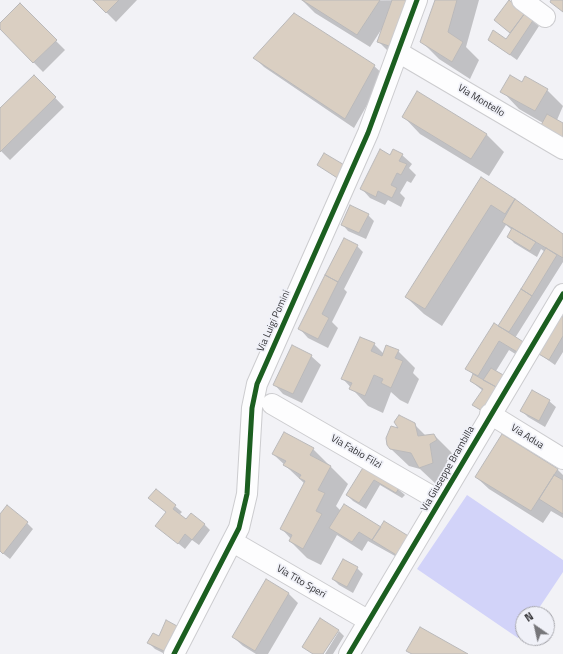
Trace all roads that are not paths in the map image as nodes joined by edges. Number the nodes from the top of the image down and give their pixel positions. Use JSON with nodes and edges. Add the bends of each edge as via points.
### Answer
{"nodes":[{"id":1,"x":417,"y":0,"type":"edge"},
{"id":2,"x":522,"y":0,"type":"edge"},
{"id":3,"x":545,"y":17,"type":"dead end"},
{"id":4,"x":398,"y":52,"type":"junction"},
{"id":5,"x":563,"y":149,"type":"edge"},
{"id":6,"x":563,"y":294,"type":"edge"},
{"id":7,"x":272,"y":404,"type":"dead end"},
{"id":8,"x":490,"y":414,"type":"junction"},
{"id":9,"x":563,"y":459,"type":"edge"},
{"id":10,"x":440,"y":501,"type":"junction"},
{"id":11,"x":233,"y":542,"type":"junction"},
{"id":12,"x":369,"y":621,"type":"junction"},
{"id":13,"x":174,"y":654,"type":"edge"},
{"id":14,"x":349,"y":654,"type":"edge"}],
"edges":[{"from":1,"to":4,"type":"street","name":"Via Luigi Pomini"},
{"from":2,"to":3,"type":"street"},
{"from":4,"to":5,"type":"street","name":"Via Montello"},
{"from":4,"to":11,"type":"street","name":"Via Luigi Pomini","via":[[366,138],[257,384],[252,408],[247,494]]},
{"from":6,"to":8,"type":"street","name":"Via Giuseppe Brambilla"},
{"from":7,"to":10,"type":"street","name":"Via Fabio Filzi"},
{"from":8,"to":9,"type":"street","name":"Via Adua"},
{"from":8,"to":10,"type":"street","name":"Via Giuseppe Brambilla"},
{"from":10,"to":12,"type":"street","name":"Via Giuseppe Brambilla"},
{"from":11,"to":12,"type":"street","name":"Via Tito Speri"},
{"from":11,"to":13,"type":"street","name":"Via Luigi Pomini"},
{"from":12,"to":14,"type":"street","name":"Via Giuseppe Brambilla"}]}
